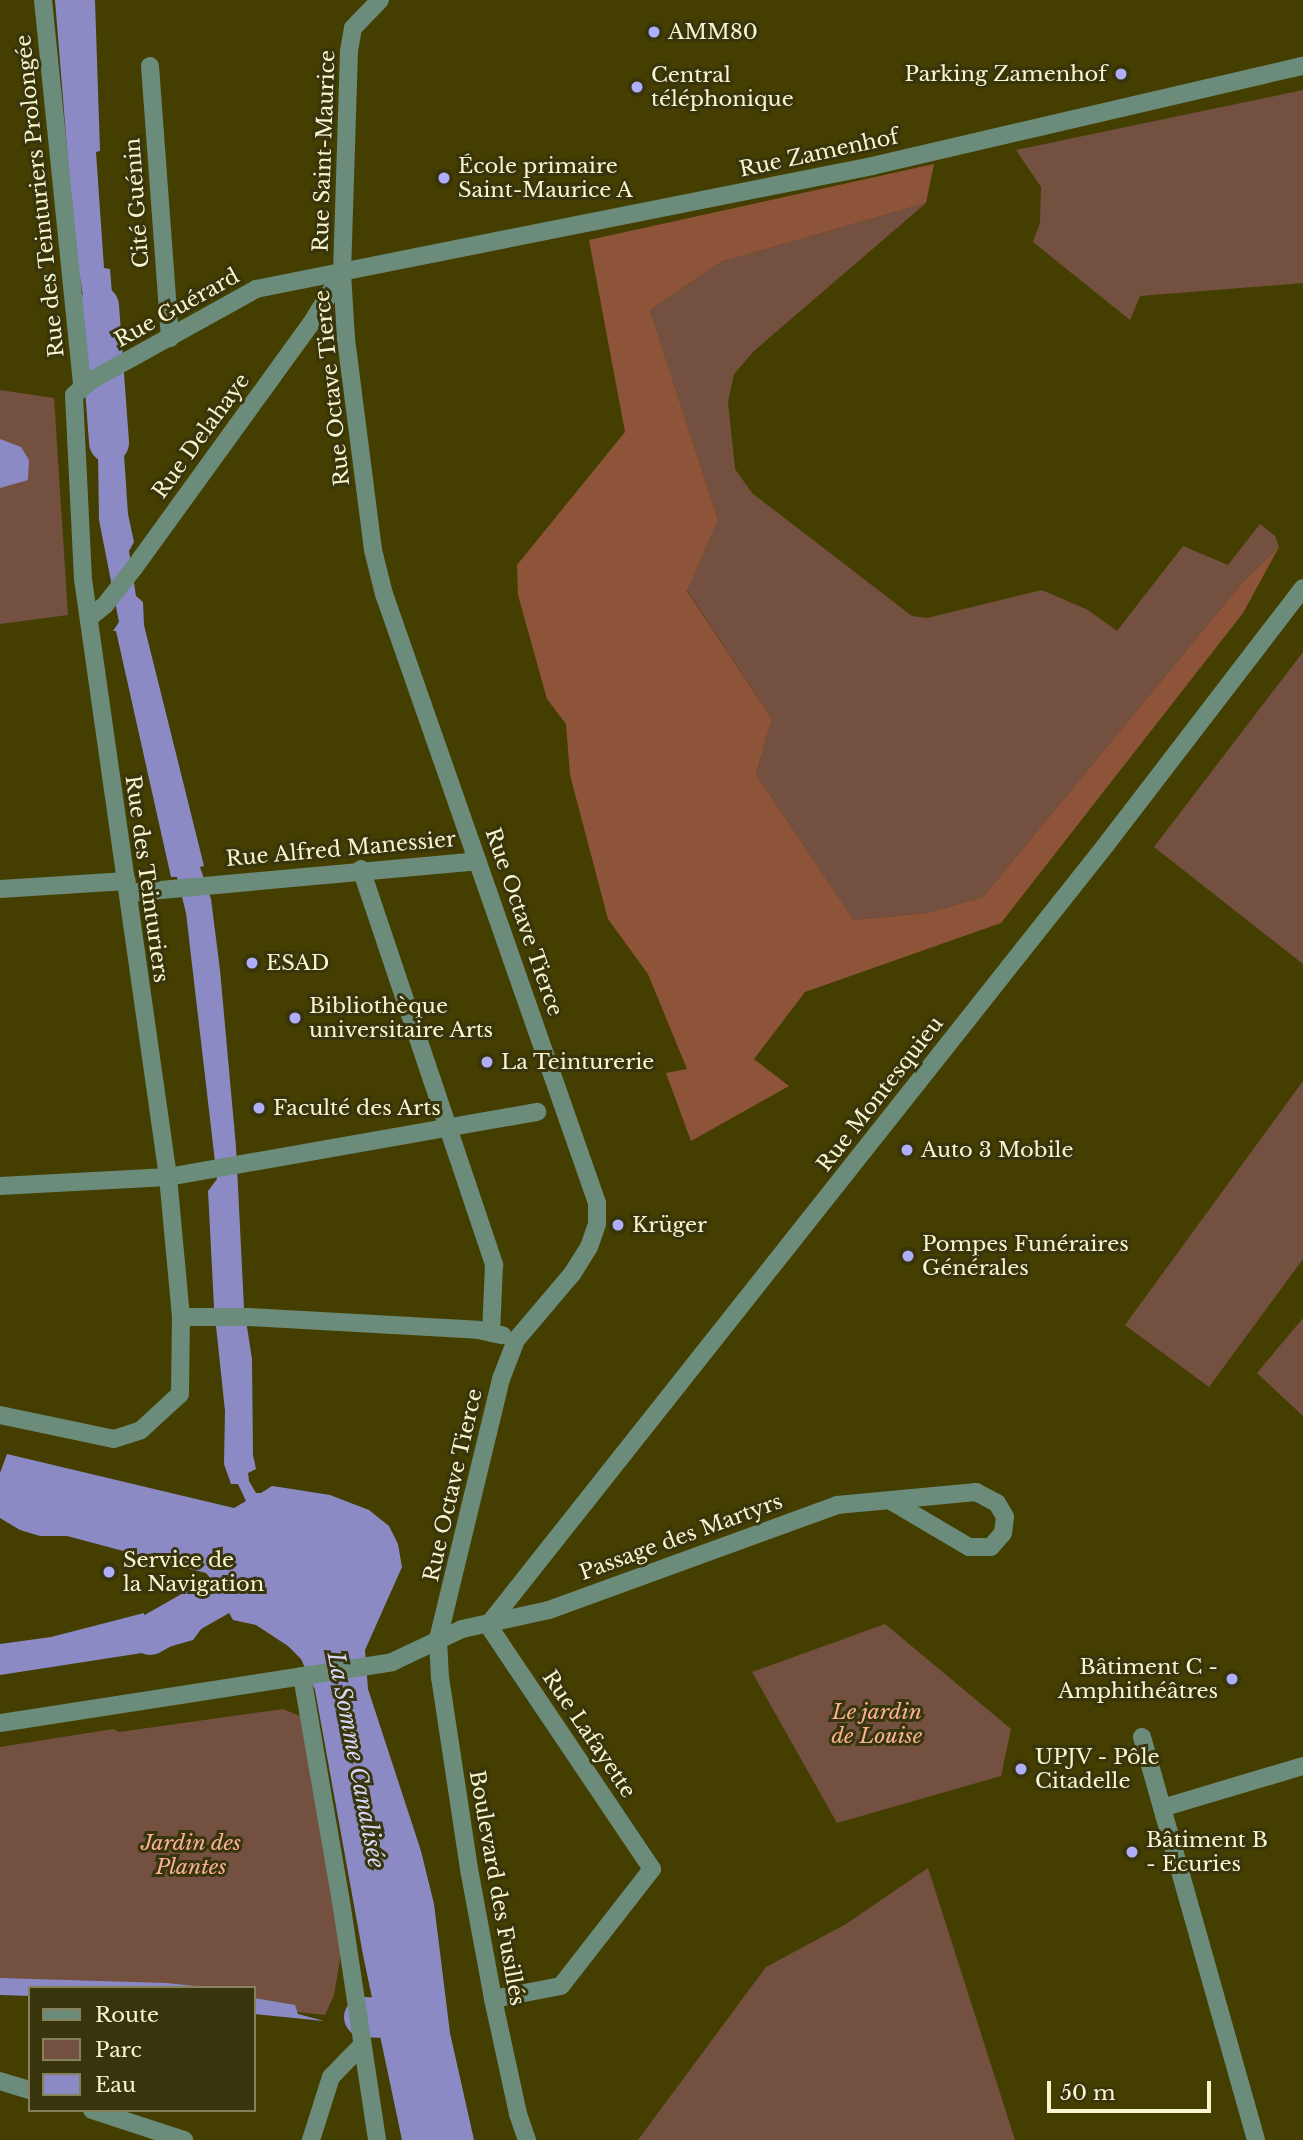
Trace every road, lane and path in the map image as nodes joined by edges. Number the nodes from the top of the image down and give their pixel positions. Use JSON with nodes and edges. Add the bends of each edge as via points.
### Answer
{"nodes":[{"id":1,"x":43,"y":0,"type":"edge"},
{"id":2,"x":380,"y":0,"type":"edge"},
{"id":3,"x":150,"y":66,"type":"dead end"},
{"id":4,"x":1303,"y":66,"type":"edge"},
{"id":5,"x":342,"y":273,"type":"junction"},
{"id":6,"x":170,"y":338,"type":"junction"},
{"id":7,"x":87,"y":383,"type":"junction"},
{"id":8,"x":1303,"y":588,"type":"edge"},
{"id":9,"x":89,"y":618,"type":"junction"},
{"id":10,"x":478,"y":861,"type":"junction"},
{"id":11,"x":361,"y":869,"type":"junction"},
{"id":12,"x":127,"y":887,"type":"junction"},
{"id":13,"x":0,"y":889,"type":"edge"},
{"id":14,"x":537,"y":1112,"type":"dead end"},
{"id":15,"x":448,"y":1129,"type":"junction"},
{"id":16,"x":167,"y":1177,"type":"junction"},
{"id":17,"x":0,"y":1186,"type":"edge"},
{"id":18,"x":181,"y":1317,"type":"junction"},
{"id":19,"x":491,"y":1333,"type":"junction"},
{"id":20,"x":516,"y":1340,"type":"junction"},
{"id":21,"x":0,"y":1415,"type":"edge"},
{"id":22,"x":891,"y":1501,"type":"junction"},
{"id":23,"x":488,"y":1625,"type":"junction"},
{"id":24,"x":438,"y":1640,"type":"junction"},
{"id":25,"x":302,"y":1676,"type":"junction"},
{"id":26,"x":0,"y":1723,"type":"edge"},
{"id":27,"x":1142,"y":1737,"type":"dead end"},
{"id":28,"x":1303,"y":1766,"type":"edge"},
{"id":29,"x":1162,"y":1808,"type":"junction"},
{"id":30,"x":493,"y":2000,"type":"junction"},
{"id":31,"x":362,"y":2045,"type":"junction"},
{"id":32,"x":0,"y":2081,"type":"edge"},
{"id":33,"x":28,"y":2089,"type":"edge"},
{"id":34,"x":98,"y":2112,"type":"edge"},
{"id":35,"x":184,"y":2140,"type":"edge"},
{"id":36,"x":311,"y":2140,"type":"edge"},
{"id":37,"x":377,"y":2140,"type":"edge"},
{"id":38,"x":527,"y":2140,"type":"edge"},
{"id":39,"x":1256,"y":2140,"type":"edge"}],
"edges":[{"from":1,"to":7,"type":"street","name":"Rue des Teinturiers Prolongée"},
{"from":2,"to":5,"type":"street","name":"Rue Saint-Maurice","via":[[353,28],[349,51]]},
{"from":3,"to":6,"type":"street","name":"Cité Guénin"},
{"from":4,"to":5,"type":"street","name":"Rue Zamenhof","via":[[911,157]]},
{"from":5,"to":6,"type":"street","name":"Rue Guérard","via":[[256,289]]},
{"from":5,"to":9,"type":"street","name":"Rue Delahaye","via":[[314,319],[134,568]]},
{"from":5,"to":10,"type":"street","name":"Rue Octave Tierce","via":[[373,550],[384,594]]},
{"from":6,"to":7,"type":"street","name":"Rue Guérard"},
{"from":7,"to":9,"type":"street","name":"Rue des Teinturiers","via":[[74,395],[72,406]]},
{"from":8,"to":23,"type":"street","name":"Rue Montesquieu","via":[[1105,846]]},
{"from":9,"to":12,"type":"street","name":"Rue des Teinturiers"},
{"from":10,"to":11,"type":"street","name":"Rue Alfred Manessier"},
{"from":10,"to":20,"type":"street","name":"Rue Octave Tierce","via":[[597,1203],[597,1224],[589,1248]]},
{"from":11,"to":12,"type":"street","name":"Rue Alfred Manessier","via":[[174,890]]},
{"from":11,"to":15,"type":"street"},
{"from":12,"to":13,"type":"street","name":"Rue Alfred Manessier"},
{"from":12,"to":16,"type":"street","name":"Rue des Teinturiers"},
{"from":14,"to":15,"type":"street"},
{"from":15,"to":16,"type":"street"},
{"from":15,"to":19,"type":"street","via":[[494,1265]]},
{"from":16,"to":17,"type":"street"},
{"from":16,"to":18,"type":"street","name":"Rue des Teinturiers"},
{"from":18,"to":19,"type":"street","via":[[249,1317]]},
{"from":18,"to":21,"type":"street","name":"Rue des Teinturiers","via":[[180,1394],[141,1430],[114,1439]]},
{"from":19,"to":20,"type":"street"},
{"from":20,"to":24,"type":"street","name":"Rue Octave Tierce","via":[[502,1379]]},
{"from":22,"to":22,"type":"street","name":"Passage des Martyrs","via":[[969,1547],[991,1547],[1003,1533],[1005,1517],[997,1503],[976,1492]]},
{"from":22,"to":23,"type":"street","name":"Passage des Martyrs","via":[[837,1505],[550,1609]]},
{"from":23,"to":24,"type":"street","name":"Passage des Martyrs","via":[[462,1629]]},
{"from":23,"to":30,"type":"street","name":"Rue Lafayette","via":[[652,1869],[561,1986]]},
{"from":24,"to":25,"type":"street","name":"Passage des Martyrs","via":[[418,1652],[375,1665]]},
{"from":24,"to":30,"type":"street","name":"Boulevard des Fusillés","via":[[440,1677]]},
{"from":25,"to":26,"type":"street","name":"Passage des Martyrs"},
{"from":25,"to":31,"type":"street"},
{"from":27,"to":29,"type":"street"},
{"from":28,"to":29,"type":"street"},
{"from":29,"to":39,"type":"street"},
{"from":30,"to":38,"type":"street","name":"Boulevard des Fusillés"},
{"from":31,"to":36,"type":"street","via":[[331,2077]]},
{"from":31,"to":37,"type":"street"},
{"from":32,"to":33,"type":"street"},
{"from":34,"to":35,"type":"street"}]}
